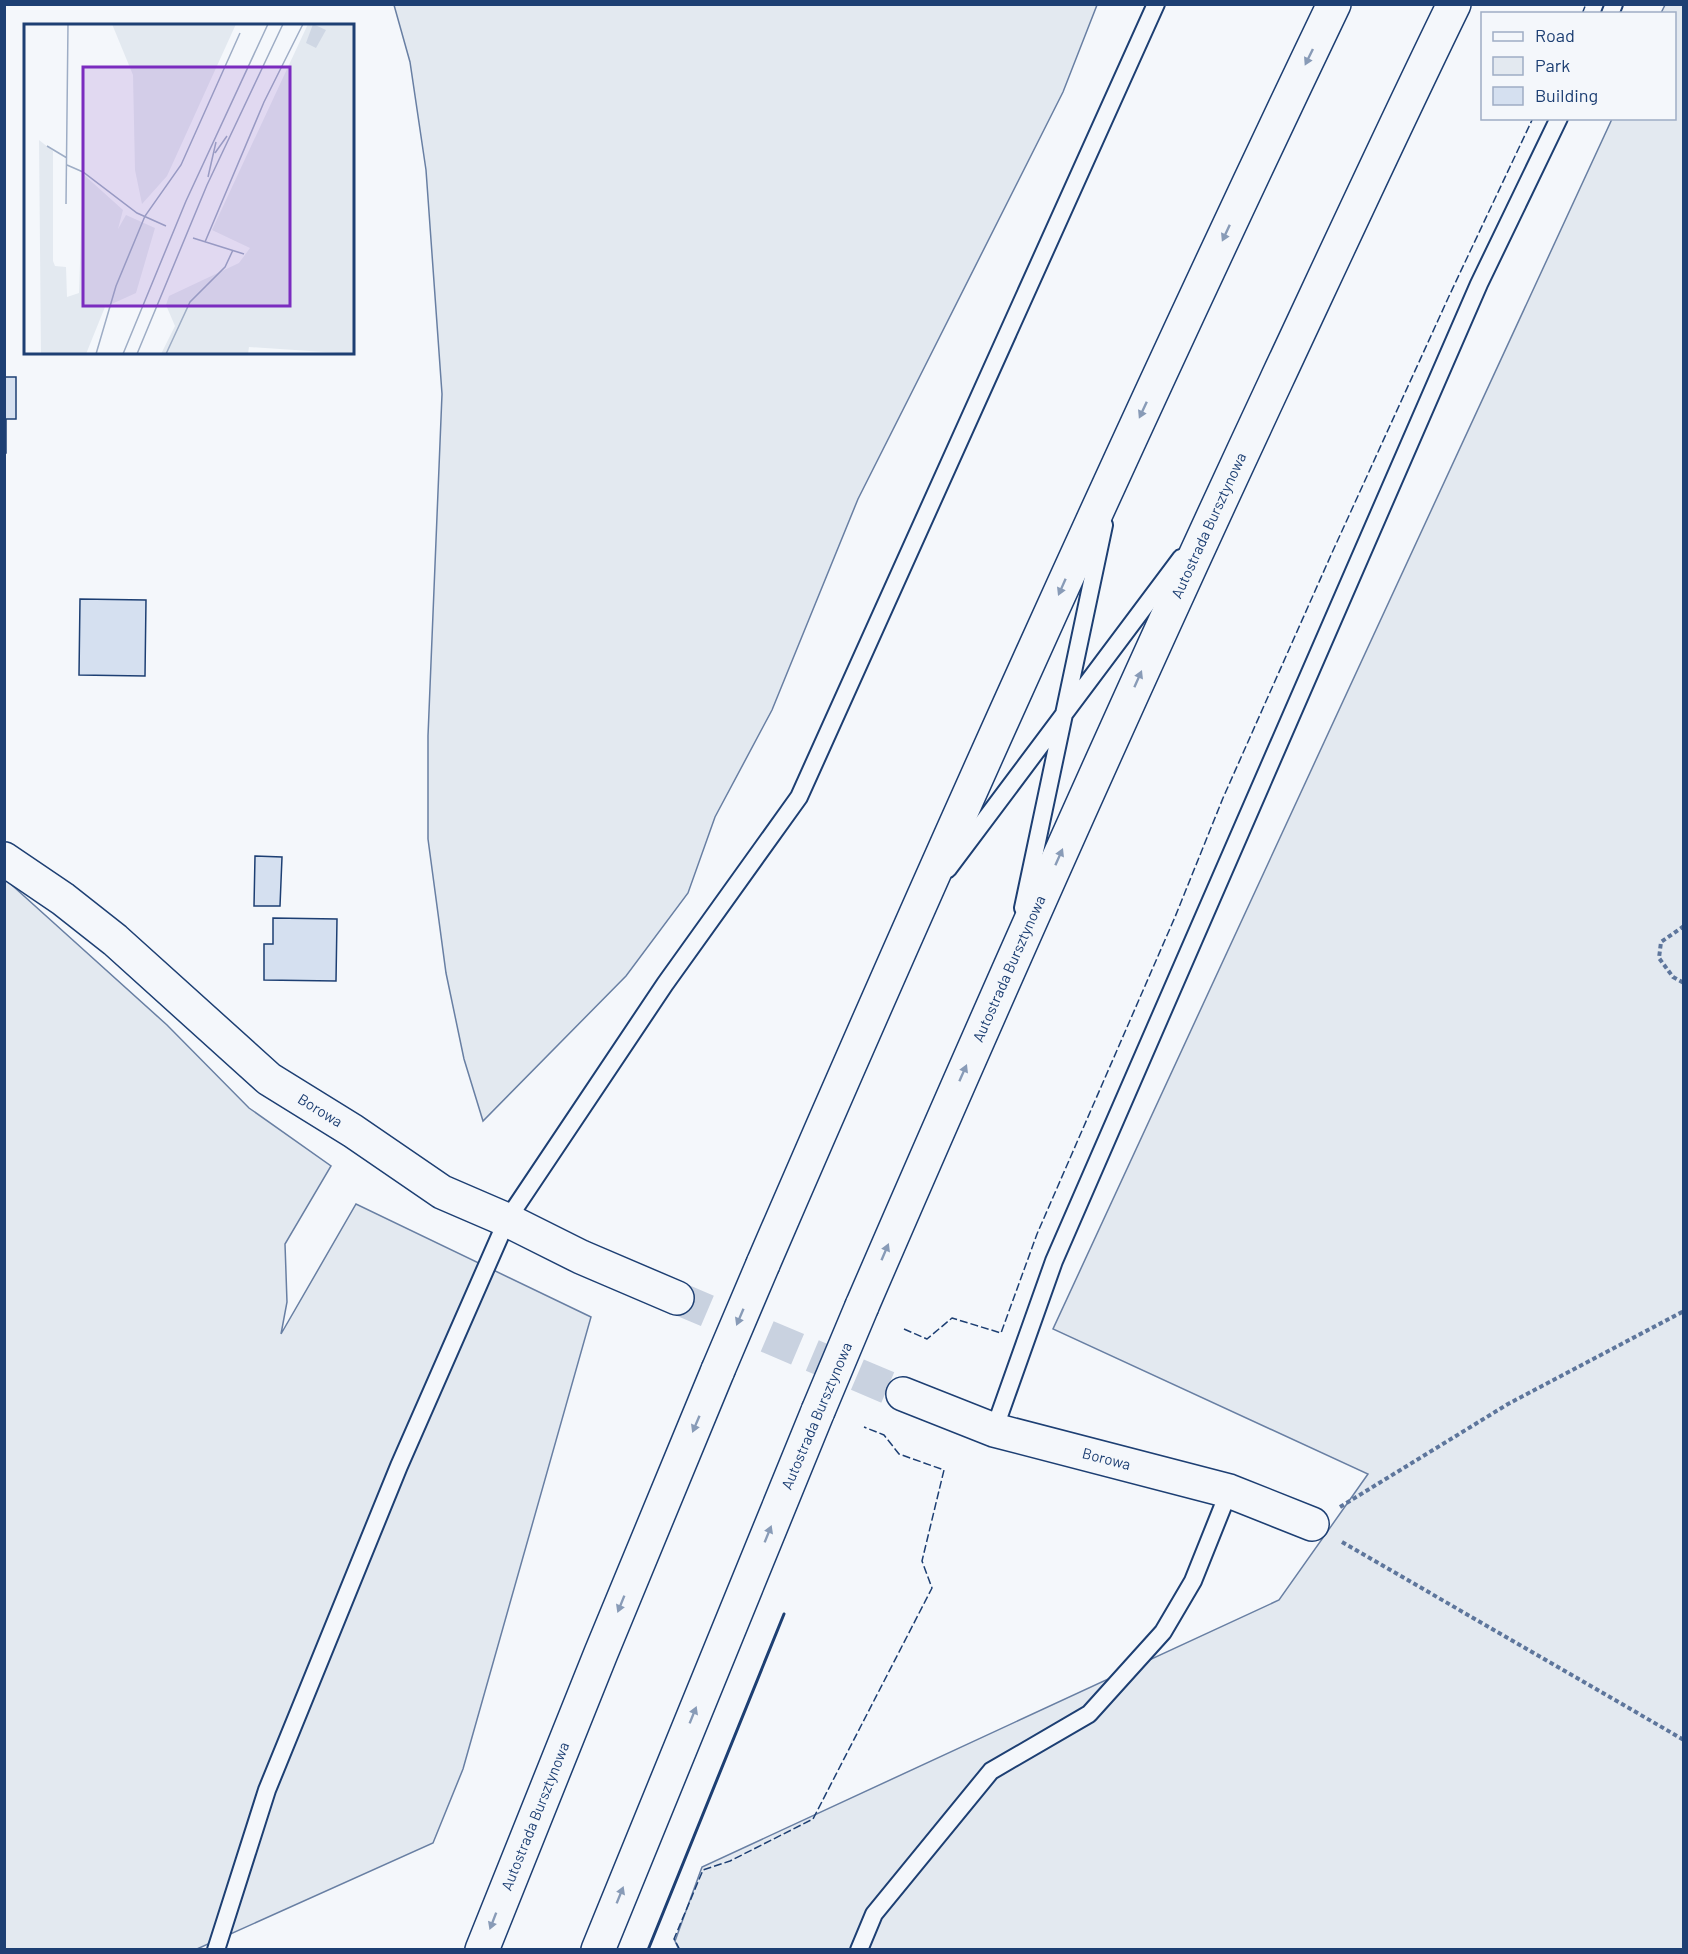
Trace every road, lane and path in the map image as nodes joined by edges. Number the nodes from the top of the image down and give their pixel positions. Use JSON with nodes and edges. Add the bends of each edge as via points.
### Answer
{"nodes":[{"id":1,"x":1156,"y":4,"type":"edge"},
{"id":2,"x":1335,"y":4,"type":"edge"},
{"id":3,"x":1454,"y":4,"type":"edge"},
{"id":4,"x":1558,"y":120,"type":"edge"},
{"id":5,"x":1116,"y":468,"type":"junction"},
{"id":6,"x":1214,"y":514,"type":"junction"},
{"id":7,"x":1064,"y":714,"type":"junction"},
{"id":8,"x":4,"y":858,"type":"edge"},
{"id":9,"x":915,"y":915,"type":"junction"},
{"id":10,"x":1683,"y":927,"type":"edge"},
{"id":11,"x":1013,"y":959,"type":"junction"},
{"id":12,"x":1683,"y":982,"type":"edge"},
{"id":13,"x":507,"y":1220,"type":"junction"},
{"id":14,"x":678,"y":1298,"type":"tunnel mouth"},
{"id":15,"x":1683,"y":1311,"type":"edge"},
{"id":16,"x":903,"y":1394,"type":"tunnel mouth"},
{"id":17,"x":994,"y":1430,"type":"junction"},
{"id":18,"x":1229,"y":1491,"type":"junction"},
{"id":19,"x":1312,"y":1524,"type":"junction"},
{"id":20,"x":1683,"y":1740,"type":"edge"},
{"id":21,"x":216,"y":1950,"type":"edge"},
{"id":22,"x":482,"y":1950,"type":"edge"},
{"id":23,"x":598,"y":1950,"type":"edge"},
{"id":24,"x":858,"y":1950,"type":"edge"}],
"edges":[{"from":1,"to":13,"type":"lane","via":[[799,797],[665,984]]},
{"from":2,"to":5,"type":"main road","name":"Autostrada Bursztynowa","one_way":true},
{"from":3,"to":6,"type":"main road","name":"Autostrada Bursztynowa"},
{"from":4,"to":17,"type":"lane","via":[[1479,284],[1054,1261]]},
{"from":5,"to":7,"type":"lane"},
{"from":5,"to":9,"type":"main road","name":"Autostrada Bursztynowa","one_way":true},
{"from":6,"to":7,"type":"lane"},
{"from":11,"to":6,"type":"main road","name":"Autostrada Bursztynowa","one_way":true},
{"from":7,"to":9,"type":"lane"},
{"from":7,"to":11,"type":"lane"},
{"from":8,"to":13,"type":"main road","name":"Borowa","via":[[115,940],[269,1079],[442,1192]]},
{"from":9,"to":22,"type":"main road","name":"Autostrada Bursztynowa","one_way":true,"bridge":true,"via":[[718,1370]]},
{"from":10,"to":12,"type":"path","via":[[1661,942],[1659,958],[1673,977]]},
{"from":23,"to":11,"type":"main road","name":"Autostrada Bursztynowa","one_way":true,"bridge":true,"via":[[818,1411]]},
{"from":13,"to":14,"type":"main road","name":"Borowa"},
{"from":13,"to":21,"type":"lane","via":[[399,1466],[267,1790]]},
{"from":15,"to":19,"type":"path","via":[[1508,1404]]},
{"from":16,"to":17,"type":"main road","name":"Borowa"},
{"from":17,"to":18,"type":"main road","name":"Borowa"},
{"from":18,"to":19,"type":"main road","name":"Borowa"},
{"from":18,"to":24,"type":"lane","via":[[1193,1581],[1163,1632],[1089,1714],[991,1771],[874,1914]]},
{"from":19,"to":20,"type":"path"}]}
